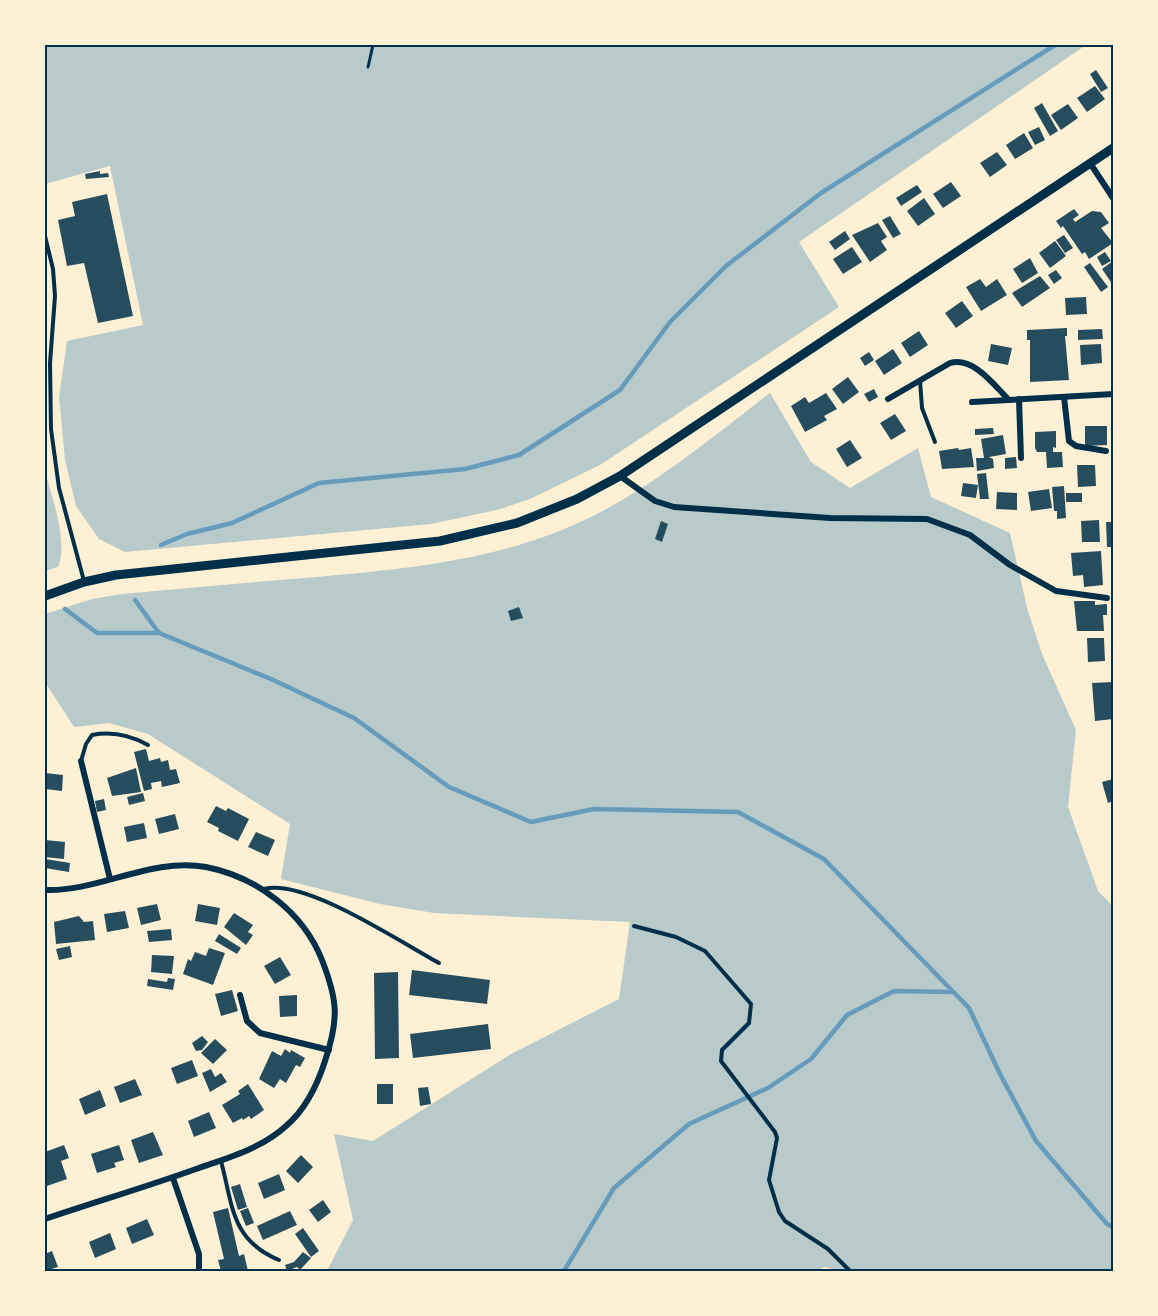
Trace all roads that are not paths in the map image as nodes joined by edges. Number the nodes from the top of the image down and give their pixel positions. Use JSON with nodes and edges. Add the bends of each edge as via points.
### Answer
{"nodes":[{"id":1,"x":1113,"y":148,"type":"edge"},
{"id":2,"x":1090,"y":163,"type":"junction"},
{"id":3,"x":1113,"y":198,"type":"edge"},
{"id":4,"x":45,"y":236,"type":"edge"},
{"id":5,"x":920,"y":380,"type":"junction"},
{"id":6,"x":1113,"y":394,"type":"edge"},
{"id":7,"x":1064,"y":396,"type":"junction"},
{"id":8,"x":888,"y":399,"type":"dead end"},
{"id":9,"x":1019,"y":399,"type":"junction"},
{"id":10,"x":1009,"y":400,"type":"junction"},
{"id":11,"x":972,"y":402,"type":"dead end"},
{"id":12,"x":935,"y":442,"type":"dead end"},
{"id":13,"x":1106,"y":451,"type":"dead end"},
{"id":14,"x":1021,"y":458,"type":"dead end"},
{"id":15,"x":620,"y":476,"type":"junction"},
{"id":16,"x":84,"y":582,"type":"junction"},
{"id":17,"x":45,"y":596,"type":"edge"},
{"id":18,"x":1107,"y":598,"type":"dead end"},
{"id":19,"x":148,"y":745,"type":"dead end"},
{"id":20,"x":81,"y":762,"type":"joint"},
{"id":21,"x":110,"y":879,"type":"junction"},
{"id":22,"x":263,"y":889,"type":"junction"},
{"id":23,"x":45,"y":890,"type":"edge"},
{"id":24,"x":634,"y":926,"type":"dead end"},
{"id":25,"x":439,"y":963,"type":"dead end"},
{"id":26,"x":240,"y":995,"type":"dead end"},
{"id":27,"x":329,"y":1050,"type":"junction"},
{"id":28,"x":221,"y":1160,"type":"junction"},
{"id":29,"x":173,"y":1178,"type":"junction"},
{"id":30,"x":45,"y":1219,"type":"edge"},
{"id":31,"x":279,"y":1260,"type":"dead end"},
{"id":32,"x":199,"y":1271,"type":"edge"},
{"id":33,"x":850,"y":1271,"type":"edge"}],
"edges":[{"from":1,"to":2,"type":"street"},
{"from":2,"to":3,"type":"street"},
{"from":2,"to":15,"type":"street"},
{"from":4,"to":16,"type":"lane","via":[[55,296],[51,429],[59,488]]},
{"from":5,"to":8,"type":"street"},
{"from":5,"to":10,"type":"street","via":[[950,363],[967,362]]},
{"from":5,"to":12,"type":"lane","via":[[922,408]]},
{"from":6,"to":7,"type":"street"},
{"from":7,"to":9,"type":"street"},
{"from":7,"to":13,"type":"street","via":[[1069,441],[1076,446]]},
{"from":9,"to":10,"type":"street"},
{"from":9,"to":14,"type":"street"},
{"from":10,"to":11,"type":"street"},
{"from":15,"to":16,"type":"street","via":[[577,499],[517,523],[440,541],[142,572]]},
{"from":15,"to":18,"type":"street","via":[[655,501],[674,507],[830,518],[927,519],[969,535],[1010,565],[1056,591]]},
{"from":16,"to":17,"type":"street"},
{"from":19,"to":20,"type":"lane","via":[[127,735],[93,735]]},
{"from":20,"to":21,"type":"street"},
{"from":21,"to":22,"type":"street","via":[[166,867],[197,866],[237,876]]},
{"from":21,"to":23,"type":"street","via":[[82,887]]},
{"from":22,"to":25,"type":"lane","via":[[284,887],[314,897]]},
{"from":22,"to":27,"type":"street","via":[[290,912],[317,949],[334,998],[336,1024]]},
{"from":24,"to":33,"type":"lane","via":[[696,944],[747,999],[752,1011],[749,1023],[721,1054],[721,1061],[777,1138],[770,1191],[785,1221],[828,1249]]},
{"from":26,"to":27,"type":"street","via":[[247,1021],[260,1033]]},
{"from":27,"to":28,"type":"street","via":[[317,1086],[287,1126],[254,1148]]},
{"from":28,"to":29,"type":"street"},
{"from":28,"to":31,"type":"lane","via":[[240,1232],[256,1250]]},
{"from":29,"to":30,"type":"street"},
{"from":29,"to":32,"type":"street","via":[[199,1254]]}]}
